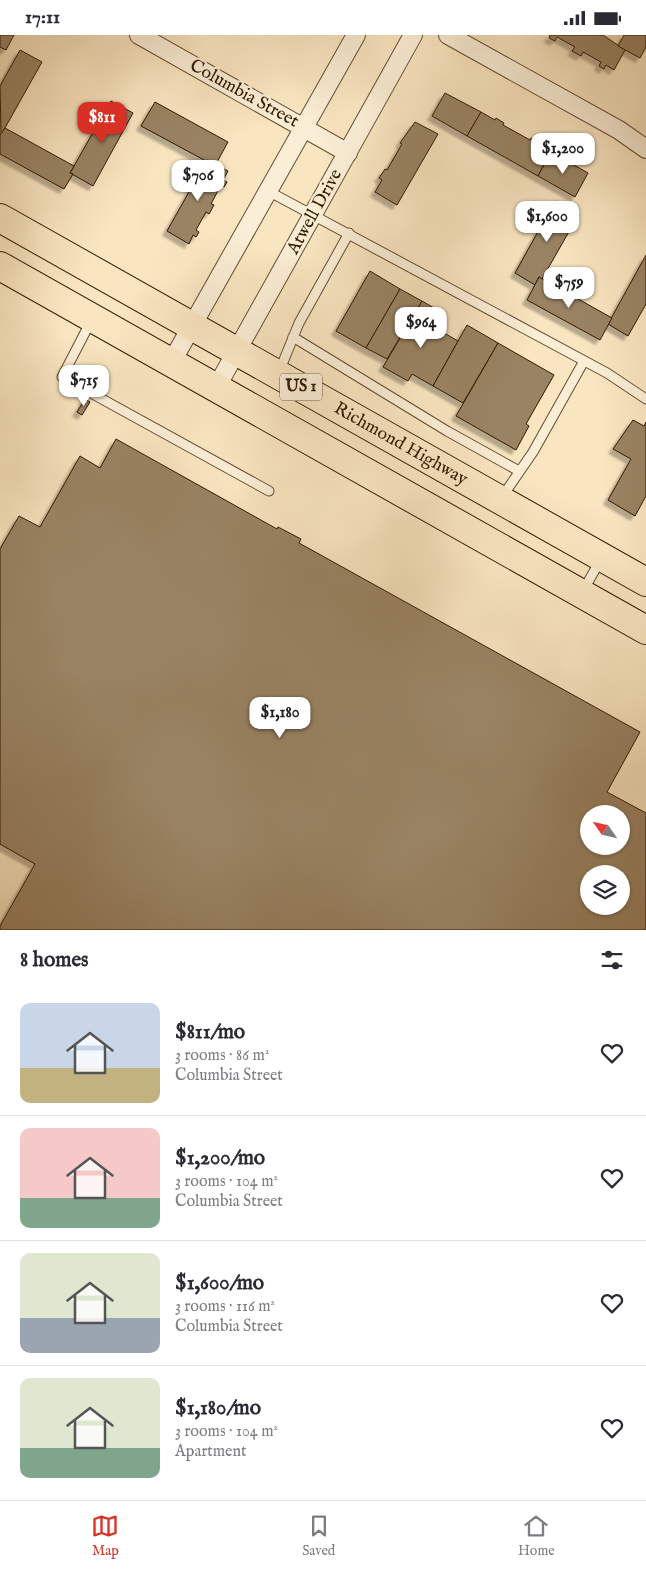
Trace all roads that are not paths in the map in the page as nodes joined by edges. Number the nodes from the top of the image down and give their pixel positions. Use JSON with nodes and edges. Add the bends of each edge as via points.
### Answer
{"nodes":[{"id":1,"x":139,"y":35,"type":"edge"},
{"id":2,"x":356,"y":35,"type":"edge"},
{"id":3,"x":413,"y":35,"type":"edge"},
{"id":4,"x":448,"y":35,"type":"edge"},
{"id":5,"x":304,"y":127,"type":"junction"},
{"id":6,"x":646,"y":147,"type":"edge"},
{"id":7,"x":348,"y":153,"type":"junction"},
{"id":8,"x":268,"y":191,"type":"junction"},
{"id":9,"x":314,"y":214,"type":"junction"},
{"id":10,"x":0,"y":218,"type":"edge"},
{"id":11,"x":348,"y":233,"type":"junction"},
{"id":12,"x":0,"y":266,"type":"edge"},
{"id":13,"x":93,"y":319,"type":"junction"},
{"id":14,"x":192,"y":326,"type":"junction"},
{"id":15,"x":293,"y":337,"type":"junction"},
{"id":16,"x":237,"y":351,"type":"junction"},
{"id":17,"x":584,"y":361,"type":"junction"},
{"id":18,"x":171,"y":363,"type":"junction"},
{"id":19,"x":278,"y":374,"type":"junction"},
{"id":20,"x":216,"y":388,"type":"junction"},
{"id":21,"x":646,"y":399,"type":"edge"},
{"id":22,"x":520,"y":471,"type":"junction"},
{"id":23,"x":269,"y":491,"type":"dead end"},
{"id":24,"x":500,"y":499,"type":"junction"},
{"id":25,"x":602,"y":557,"type":"junction"},
{"id":26,"x":646,"y":581,"type":"edge"},
{"id":27,"x":582,"y":594,"type":"junction"},
{"id":28,"x":646,"y":630,"type":"edge"}],
"edges":[{"from":1,"to":5,"type":"street","name":"Columbia Street"},
{"from":2,"to":5,"type":"street"},
{"from":3,"to":7,"type":"street","name":"Atwell Drive"},
{"from":4,"to":6,"type":"street"},
{"from":5,"to":7,"type":"street","name":"Columbia Street"},
{"from":5,"to":8,"type":"street"},
{"from":7,"to":9,"type":"street","name":"Atwell Drive"},
{"from":8,"to":9,"type":"lane"},
{"from":8,"to":14,"type":"street"},
{"from":9,"to":11,"type":"lane"},
{"from":9,"to":16,"type":"street","name":"Atwell Drive"},
{"from":10,"to":14,"type":"main road","name":"Richmond Highway","number":"US 1"},
{"from":11,"to":15,"type":"lane"},
{"from":11,"to":17,"type":"lane"},
{"from":12,"to":13,"type":"main road","number":"US 1"},
{"from":13,"to":18,"type":"main road","number":"US 1"},
{"from":13,"to":23,"type":"lane","via":[[62,377]]},
{"from":14,"to":16,"type":"main road","name":"Richmond Highway","number":"US 1"},
{"from":14,"to":18,"type":"street"},
{"from":15,"to":19,"type":"lane"},
{"from":15,"to":22,"type":"lane","via":[[447,431]]},
{"from":16,"to":19,"type":"main road","name":"Richmond Highway","number":"US 1"},
{"from":16,"to":20,"type":"street","name":"Atwell Drive"},
{"from":17,"to":21,"type":"lane"},
{"from":17,"to":22,"type":"lane"},
{"from":18,"to":20,"type":"main road","number":"US 1"},
{"from":19,"to":24,"type":"main road","name":"Richmond Highway","number":"US 1"},
{"from":20,"to":27,"type":"main road","number":"US 1"},
{"from":22,"to":24,"type":"lane"},
{"from":24,"to":25,"type":"main road","name":"Richmond Highway","number":"US 1"},
{"from":25,"to":26,"type":"main road","name":"Richmond Highway","number":"US 1"},
{"from":25,"to":27,"type":"lane"},
{"from":27,"to":28,"type":"main road","number":"US 1"}]}
